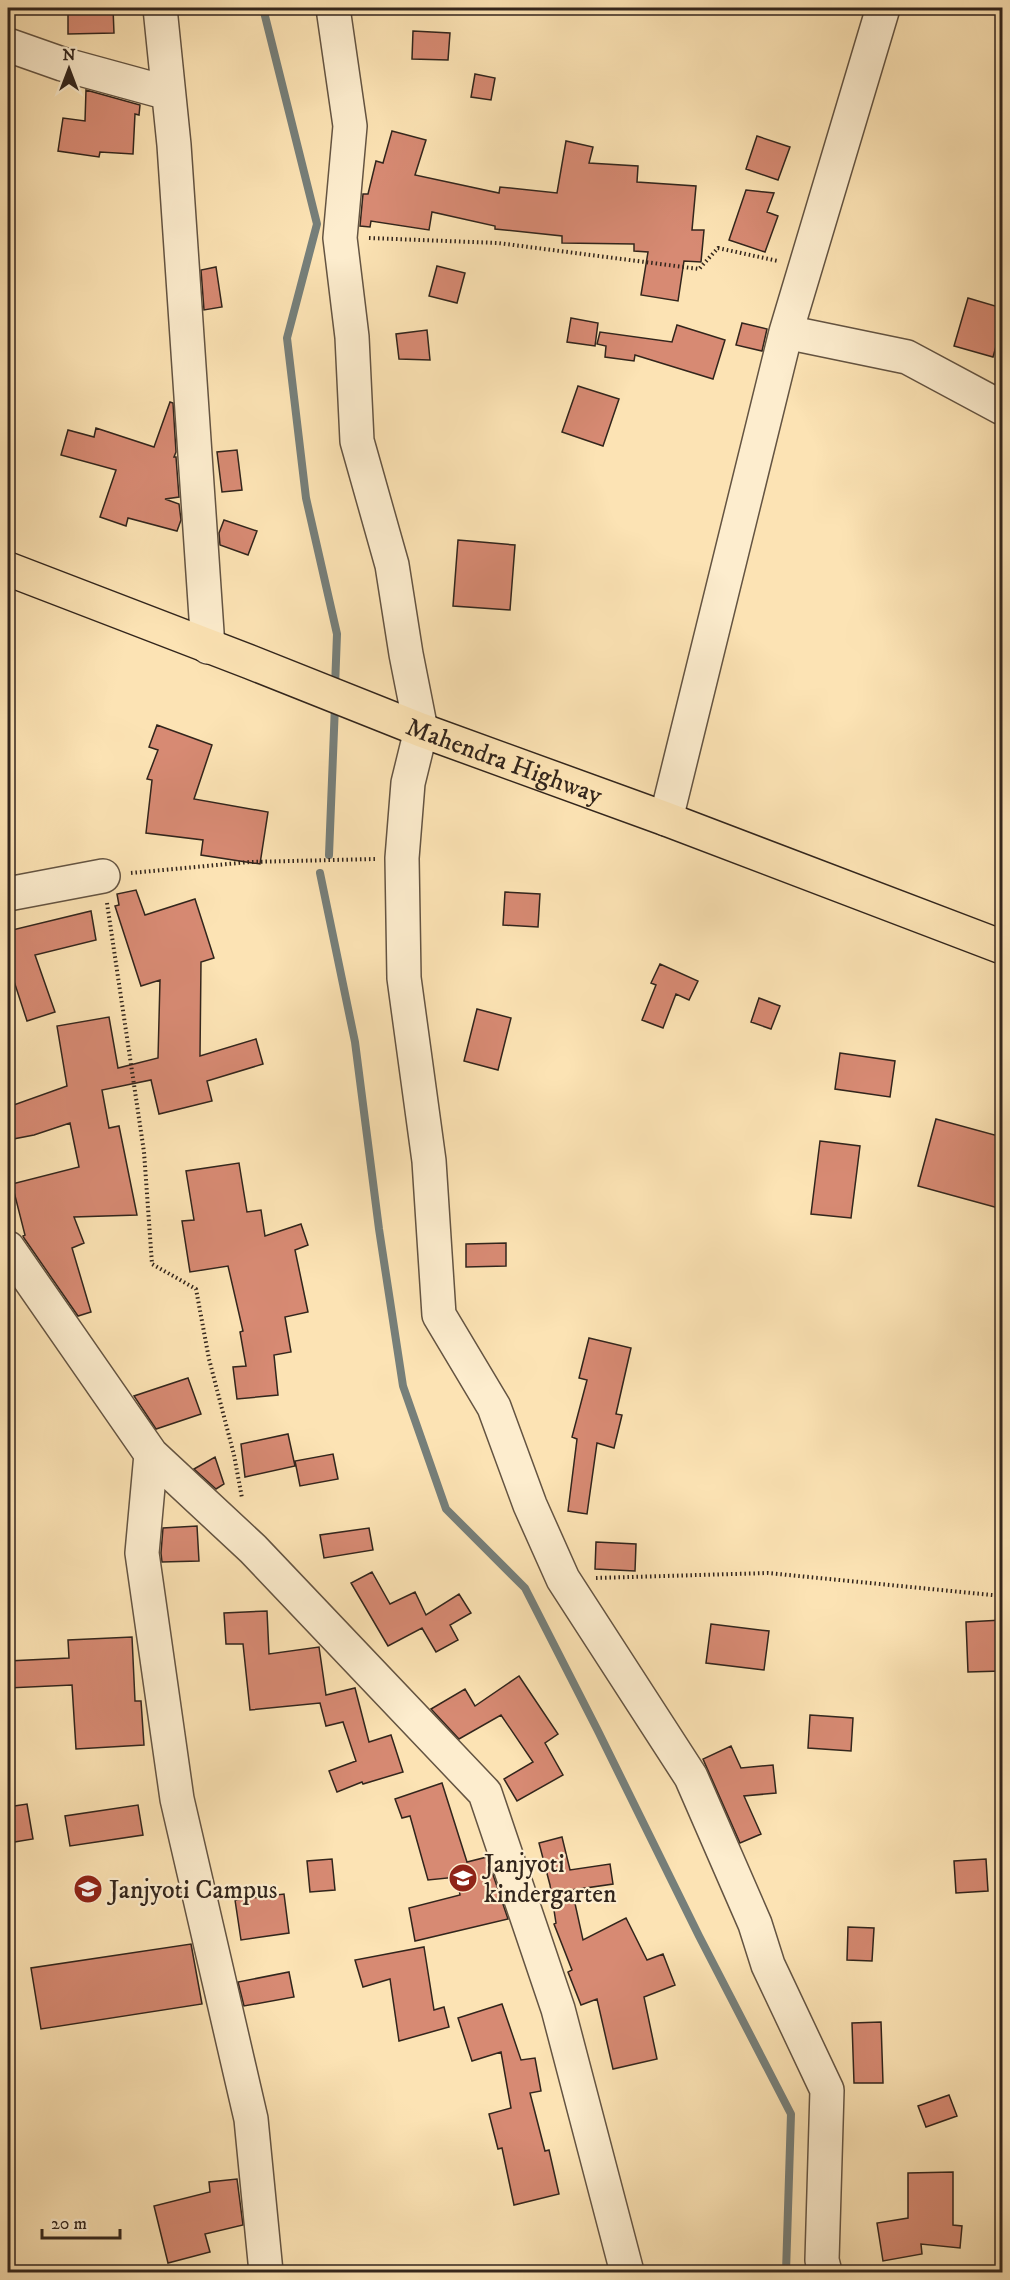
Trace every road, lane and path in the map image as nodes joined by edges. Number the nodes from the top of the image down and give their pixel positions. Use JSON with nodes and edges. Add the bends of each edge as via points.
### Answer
{"nodes":[{"id":1,"x":160,"y":8,"type":"edge"},
{"id":2,"x":333,"y":8,"type":"edge"},
{"id":3,"x":883,"y":8,"type":"edge"},
{"id":4,"x":8,"y":45,"type":"edge"},
{"id":5,"x":168,"y":93,"type":"junction"},
{"id":6,"x":340,"y":238,"type":"junction"},
{"id":7,"x":805,"y":267,"type":"junction"},
{"id":8,"x":786,"y":332,"type":"junction"},
{"id":9,"x":1002,"y":408,"type":"edge"},
{"id":10,"x":8,"y":569,"type":"edge"},
{"id":11,"x":208,"y":647,"type":"junction"},
{"id":12,"x":410,"y":726,"type":"junction"},
{"id":13,"x":666,"y":819,"type":"junction"},
{"id":14,"x":402,"y":858,"type":"junction"},
{"id":15,"x":103,"y":876,"type":"junction"},
{"id":16,"x":8,"y":894,"type":"edge"},
{"id":17,"x":1002,"y":948,"type":"edge"},
{"id":18,"x":8,"y":1248,"type":"edge"},
{"id":19,"x":151,"y":1454,"type":"junction"},
{"id":20,"x":243,"y":1502,"type":"dead end"},
{"id":21,"x":563,"y":1579,"type":"junction"},
{"id":22,"x":1002,"y":1596,"type":"edge"},
{"id":23,"x":266,"y":2272,"type":"edge"},
{"id":24,"x":627,"y":2272,"type":"edge"},
{"id":25,"x":825,"y":2272,"type":"edge"}],
"edges":[{"from":1,"to":5,"type":"street"},
{"from":2,"to":6,"type":"street","via":[[350,126]]},
{"from":3,"to":7,"type":"street"},
{"from":4,"to":5,"type":"street"},
{"from":5,"to":11,"type":"street"},
{"from":6,"to":7,"type":"path","via":[[498,243],[699,269],[718,248]]},
{"from":6,"to":12,"type":"street","via":[[352,337],[357,441],[392,565],[406,654]]},
{"from":7,"to":8,"type":"street"},
{"from":8,"to":9,"type":"street","via":[[907,357]]},
{"from":8,"to":13,"type":"street"},
{"from":10,"to":11,"type":"highway","name":"Mahendra Highway"},
{"from":11,"to":12,"type":"highway","name":"Mahendra Highway"},
{"from":12,"to":13,"type":"highway","name":"Mahendra Highway"},
{"from":12,"to":14,"type":"street"},
{"from":13,"to":17,"type":"highway","name":"Mahendra Highway"},
{"from":14,"to":15,"type":"path","via":[[249,862]]},
{"from":14,"to":21,"type":"street","via":[[404,978],[429,1161],[439,1315],[494,1407],[530,1506]]},
{"from":15,"to":16,"type":"street"},
{"from":15,"to":20,"type":"path","via":[[144,1152],[152,1264],[196,1289],[208,1359]]},
{"from":18,"to":19,"type":"street"},
{"from":19,"to":23,"type":"street","via":[[142,1552],[177,1799],[251,2119]]},
{"from":19,"to":24,"type":"street","via":[[253,1549],[485,1792],[558,2009]]},
{"from":21,"to":22,"type":"path","via":[[768,1573]]},
{"from":21,"to":25,"type":"street","via":[[691,1777],[755,1924],[768,1965],[826,2090],[822,2260]]}]}
